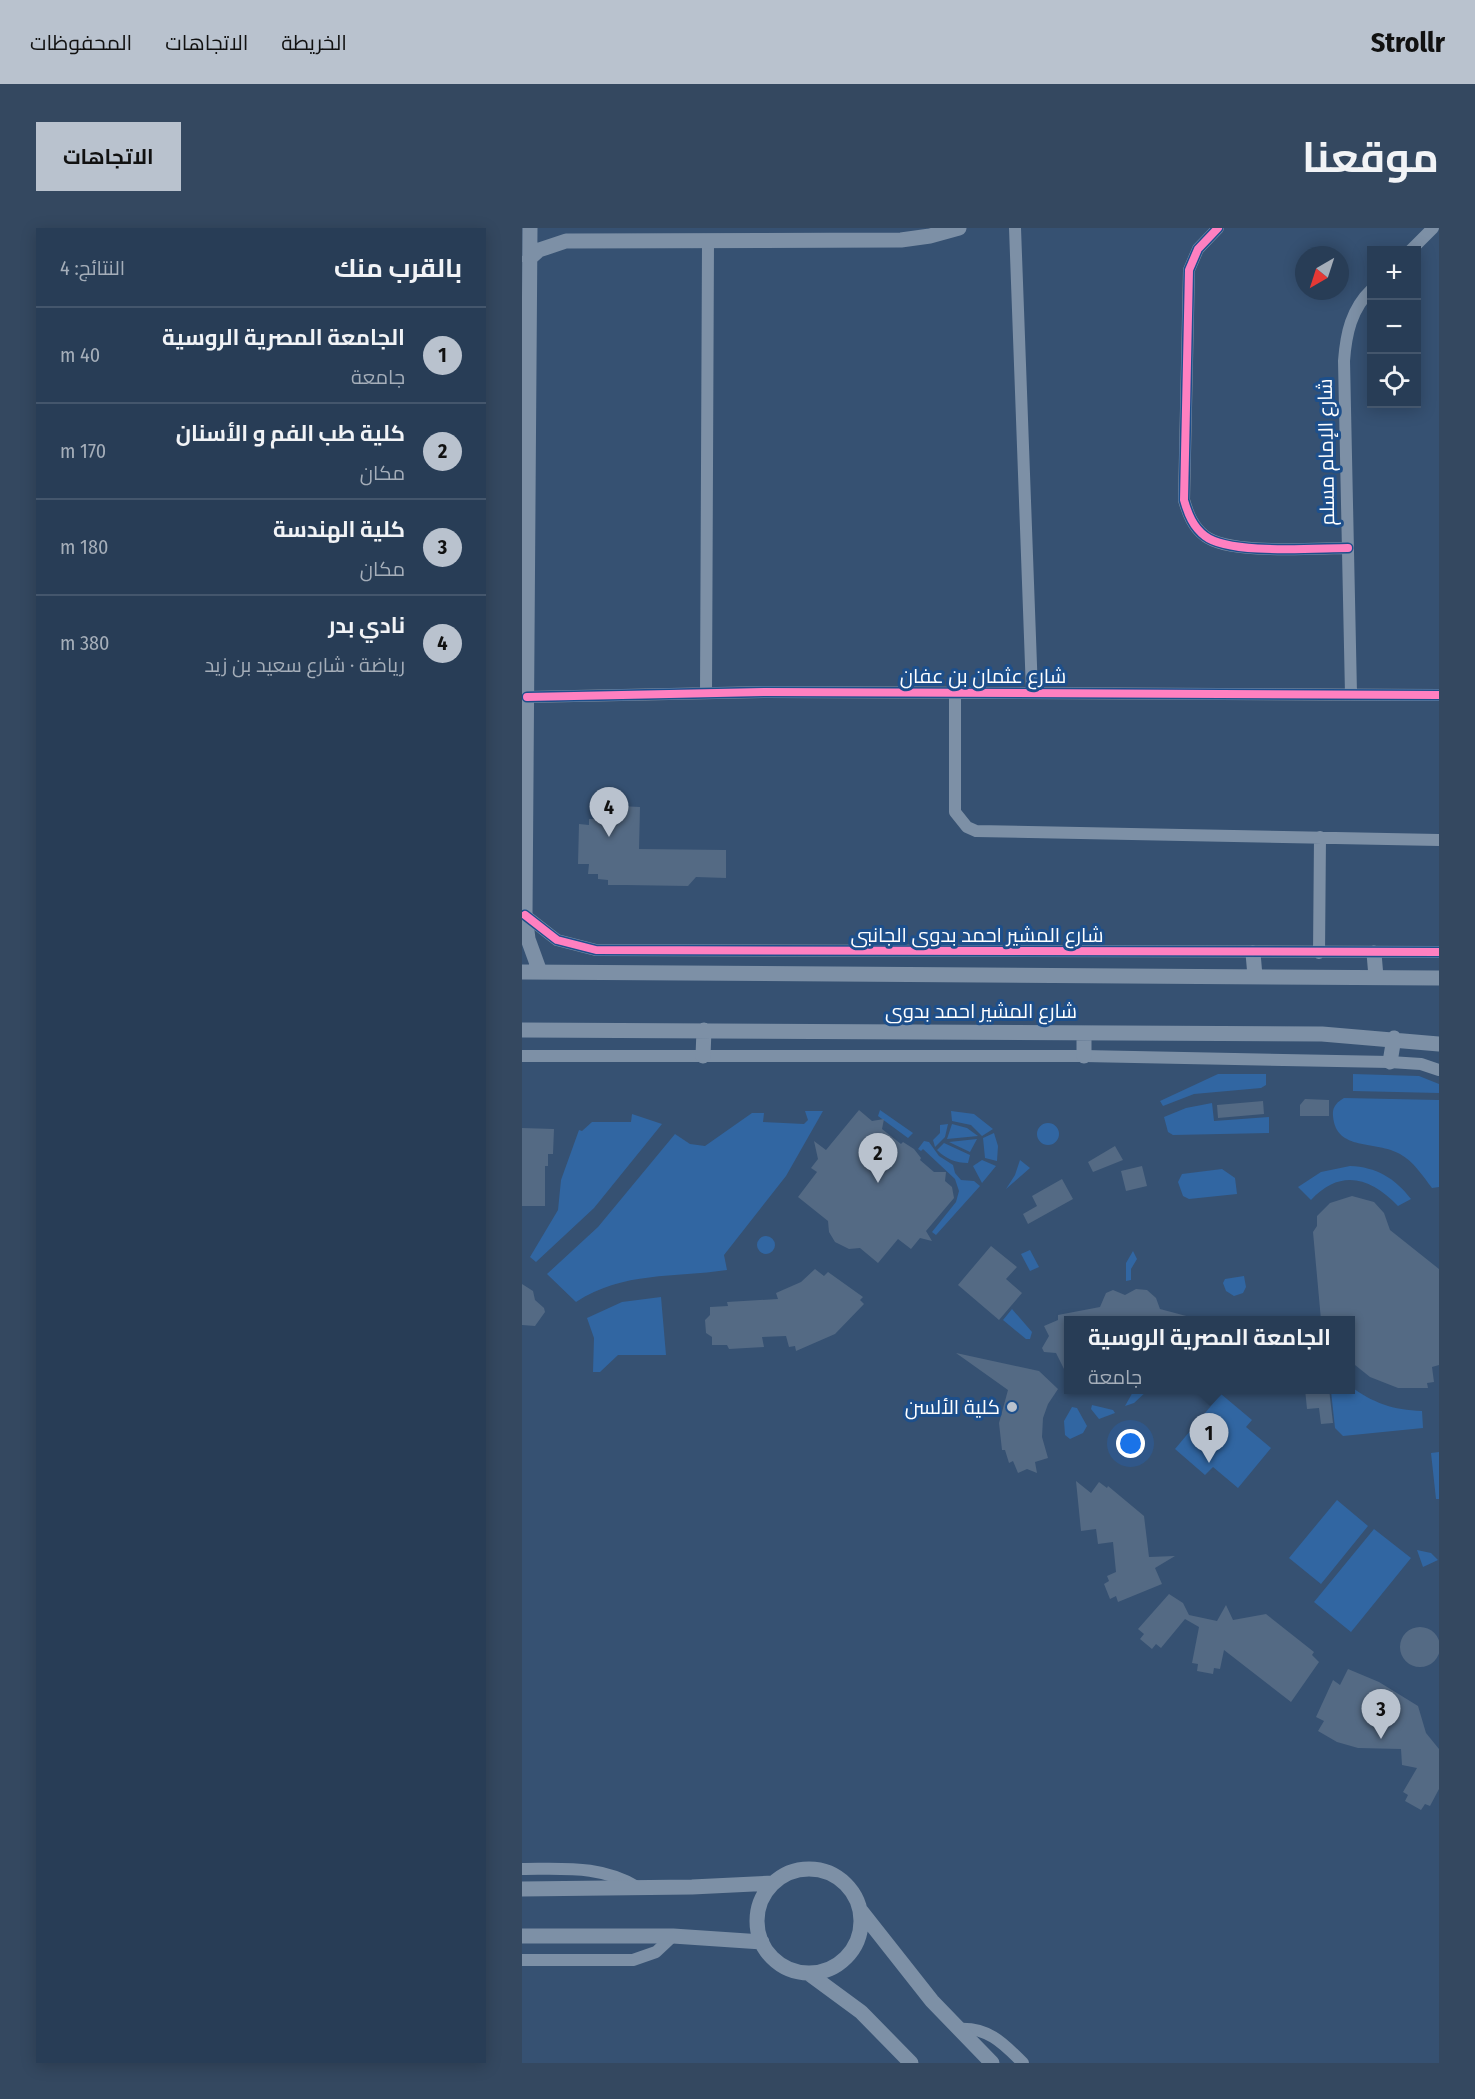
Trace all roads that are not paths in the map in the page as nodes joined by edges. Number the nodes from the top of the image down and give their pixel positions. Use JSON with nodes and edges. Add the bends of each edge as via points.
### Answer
{"nodes":[{"id":1,"x":530,"y":228,"type":"edge"},
{"id":2,"x":959,"y":228,"type":"edge"},
{"id":3,"x":1015,"y":228,"type":"edge"},
{"id":4,"x":1218,"y":228,"type":"edge"},
{"id":5,"x":1433,"y":228,"type":"edge"},
{"id":6,"x":580,"y":235,"type":"edge"},
{"id":7,"x":708,"y":242,"type":"junction"},
{"id":8,"x":1415,"y":246,"type":"edge"},
{"id":9,"x":529,"y":259,"type":"junction"},
{"id":10,"x":1367,"y":295,"type":"edge"},
{"id":11,"x":1348,"y":548,"type":"junction"},
{"id":12,"x":524,"y":634,"type":"edge"},
{"id":13,"x":524,"y":667,"type":"edge"},
{"id":14,"x":955,"y":692,"type":"junction"},
{"id":15,"x":1032,"y":692,"type":"junction"},
{"id":16,"x":706,"y":693,"type":"junction"},
{"id":17,"x":1351,"y":694,"type":"junction"},
{"id":18,"x":1439,"y":695,"type":"edge"},
{"id":19,"x":525,"y":708,"type":"edge"},
{"id":20,"x":524,"y":753,"type":"edge"},
{"id":21,"x":1320,"y":837,"type":"junction"},
{"id":22,"x":1439,"y":840,"type":"edge"},
{"id":23,"x":525,"y":915,"type":"junction"},
{"id":24,"x":1439,"y":952,"type":"edge"},
{"id":25,"x":1253,"y":953,"type":"junction"},
{"id":26,"x":1319,"y":953,"type":"junction"},
{"id":27,"x":1374,"y":953,"type":"junction"},
{"id":28,"x":522,"y":972,"type":"edge"},
{"id":29,"x":540,"y":972,"type":"junction"},
{"id":30,"x":1255,"y":976,"type":"junction"},
{"id":31,"x":1376,"y":977,"type":"junction"},
{"id":32,"x":1439,"y":978,"type":"edge"},
{"id":33,"x":522,"y":1030,"type":"edge"},
{"id":34,"x":704,"y":1030,"type":"junction"},
{"id":35,"x":1084,"y":1033,"type":"junction"},
{"id":36,"x":1394,"y":1038,"type":"junction"},
{"id":37,"x":1439,"y":1044,"type":"edge"},
{"id":38,"x":522,"y":1056,"type":"edge"},
{"id":39,"x":703,"y":1056,"type":"junction"},
{"id":40,"x":1084,"y":1056,"type":"junction"},
{"id":41,"x":1390,"y":1062,"type":"junction"},
{"id":42,"x":1439,"y":1070,"type":"edge"},
{"id":43,"x":522,"y":1869,"type":"edge"},
{"id":44,"x":773,"y":1883,"type":"junction"},
{"id":45,"x":522,"y":1888,"type":"edge"},
{"id":46,"x":639,"y":1888,"type":"junction"},
{"id":47,"x":861,"y":1911,"type":"junction"},
{"id":48,"x":522,"y":1936,"type":"edge"},
{"id":49,"x":673,"y":1936,"type":"junction"},
{"id":50,"x":762,"y":1942,"type":"junction"},
{"id":51,"x":522,"y":1960,"type":"edge"},
{"id":52,"x":808,"y":1972,"type":"junction"},
{"id":53,"x":958,"y":2029,"type":"junction"},
{"id":54,"x":911,"y":2063,"type":"edge"},
{"id":55,"x":992,"y":2063,"type":"edge"},
{"id":56,"x":1023,"y":2063,"type":"edge"}],
"edges":[{"from":1,"to":9,"type":"street"},
{"from":2,"to":7,"type":"street","via":[[901,240]]},
{"from":3,"to":15,"type":"street"},
{"from":4,"to":11,"type":"street","via":[[1198,249],[1189,270],[1184,500],[1188,515],[1205,536],[1227,546]]},
{"from":5,"to":8,"type":"street"},
{"from":6,"to":7,"type":"street"},
{"from":6,"to":9,"type":"street","via":[[552,244]]},
{"from":7,"to":16,"type":"street"},
{"from":9,"to":12,"type":"street"},
{"from":10,"to":11,"type":"street","name":"شارع الإمام مسلم","via":[[1353,315],[1345,338]]},
{"from":11,"to":17,"type":"street","name":"شارع الإمام مسلم"},
{"from":12,"to":13,"type":"street"},
{"from":13,"to":19,"type":"street"},
{"from":14,"to":15,"type":"street","name":"شارع عثمان بن عفان"},
{"from":14,"to":16,"type":"street","name":"شارع عثمان بن عفان"},
{"from":14,"to":21,"type":"street","via":[[953,802],[959,820],[976,831]]},
{"from":15,"to":17,"type":"street","name":"شارع عثمان بن عفان"},
{"from":16,"to":19,"type":"street","name":"شارع عثمان بن عفان"},
{"from":17,"to":18,"type":"street","name":"شارع عثمان بن عفان"},
{"from":19,"to":20,"type":"street"},
{"from":20,"to":23,"type":"street"},
{"from":21,"to":22,"type":"street"},
{"from":21,"to":26,"type":"street"},
{"from":23,"to":25,"type":"street","name":"شارع المشير احمد بدوى الجانبى","via":[[557,940],[596,950]]},
{"from":23,"to":29,"type":"street","via":[[528,939]]},
{"from":24,"to":27,"type":"street","name":"شارع المشير احمد بدوى الجانبى"},
{"from":25,"to":26,"type":"street","name":"شارع المشير احمد بدوى الجانبى"},
{"from":25,"to":30,"type":"street"},
{"from":26,"to":27,"type":"street","name":"شارع المشير احمد بدوى الجانبى"},
{"from":27,"to":31,"type":"street"},
{"from":28,"to":29,"type":"street","name":"شارع المشير احمد بدوى"},
{"from":29,"to":30,"type":"street","name":"شارع المشير احمد بدوى"},
{"from":30,"to":31,"type":"street","name":"شارع المشير احمد بدوى"},
{"from":31,"to":32,"type":"street","name":"شارع المشير احمد بدوى"},
{"from":33,"to":34,"type":"street","name":"شارع المشير احمد بدوى"},
{"from":34,"to":35,"type":"street","name":"شارع المشير احمد بدوى"},
{"from":34,"to":39,"type":"street"},
{"from":35,"to":36,"type":"street","name":"شارع المشير احمد بدوى"},
{"from":35,"to":40,"type":"street"},
{"from":36,"to":37,"type":"street","name":"شارع المشير احمد بدوى"},
{"from":36,"to":41,"type":"street"},
{"from":38,"to":39,"type":"street"},
{"from":39,"to":40,"type":"street"},
{"from":40,"to":41,"type":"street"},
{"from":41,"to":42,"type":"street","via":[[1421,1064]]},
{"from":43,"to":46,"type":"street","via":[[594,1870],[618,1876]]},
{"from":44,"to":46,"type":"street"},
{"from":44,"to":47,"type":"street","via":[[788,1873],[806,1869],[831,1873],[850,1888]]},
{"from":44,"to":50,"type":"street","via":[[760,1905],[758,1930]]},
{"from":45,"to":46,"type":"street"},
{"from":47,"to":52,"type":"street","via":[[860,1934],[849,1954],[830,1968]]},
{"from":47,"to":53,"type":"street","via":[[907,1972]]},
{"from":48,"to":49,"type":"street"},
{"from":49,"to":50,"type":"street"},
{"from":49,"to":51,"type":"street","via":[[656,1952],[633,1960]]},
{"from":50,"to":52,"type":"street","via":[[780,1964]]},
{"from":52,"to":54,"type":"street","via":[[861,2012]]},
{"from":53,"to":55,"type":"street"},
{"from":53,"to":56,"type":"street","via":[[994,2036]]}]}
